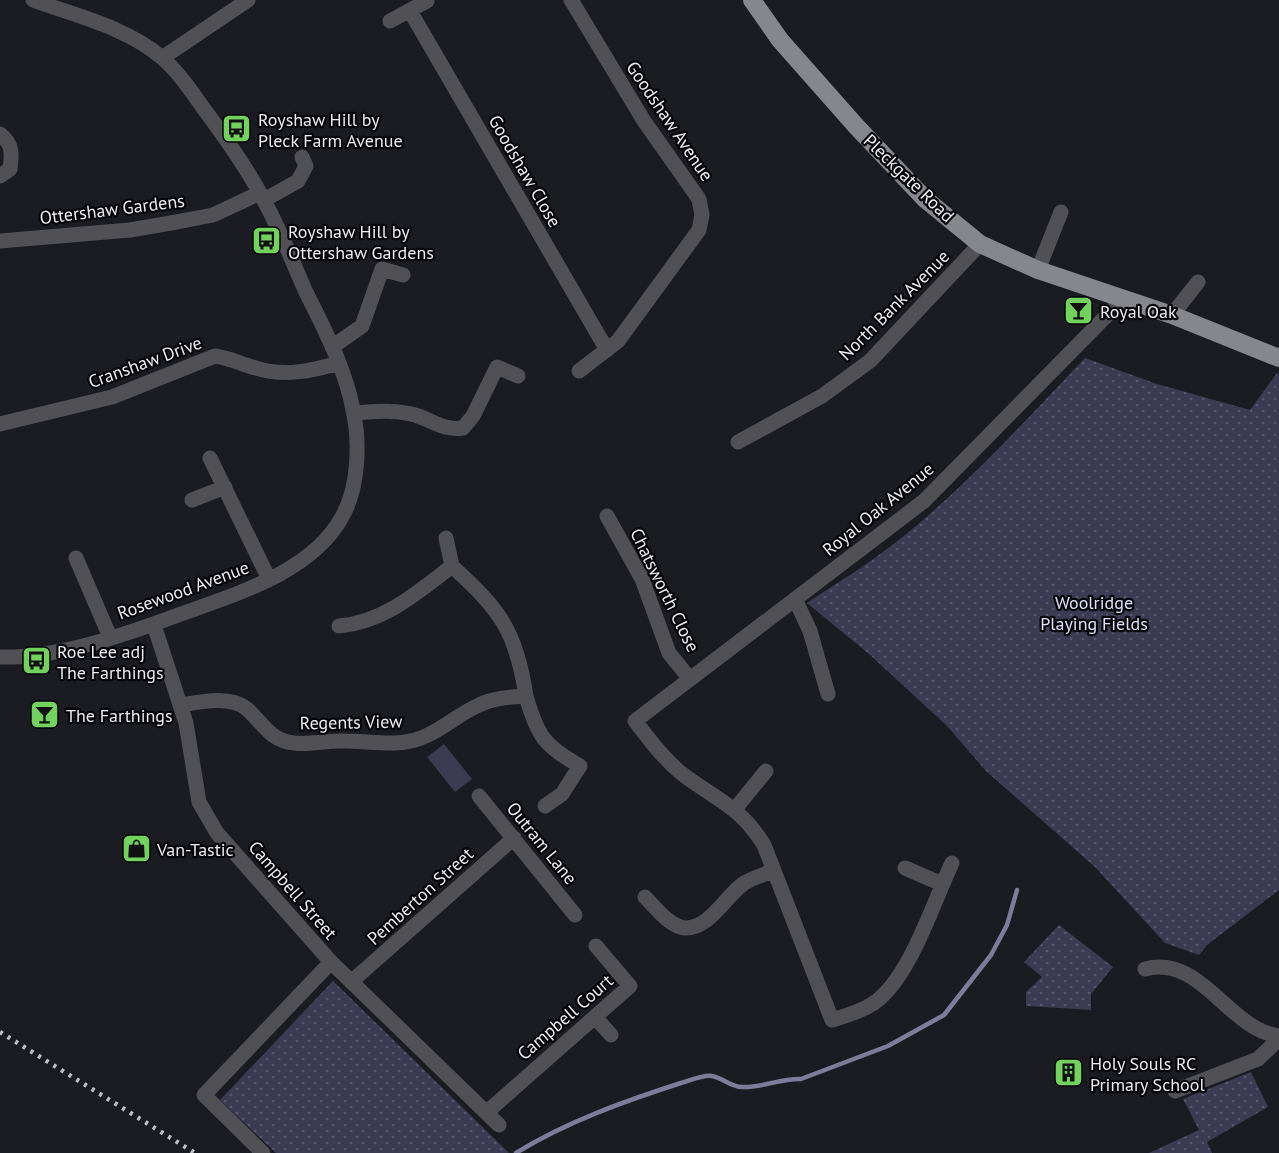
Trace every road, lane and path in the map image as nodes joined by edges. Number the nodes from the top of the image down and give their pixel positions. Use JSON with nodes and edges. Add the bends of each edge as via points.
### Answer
{"nodes":[{"id":1,"x":33,"y":0,"type":"edge"},
{"id":2,"x":248,"y":0,"type":"edge"},
{"id":3,"x":570,"y":0,"type":"edge"},
{"id":4,"x":752,"y":0,"type":"edge"},
{"id":5,"x":427,"y":1,"type":"edge"},
{"id":6,"x":410,"y":10,"type":"junction"},
{"id":7,"x":390,"y":21,"type":"dead end"},
{"id":8,"x":162,"y":58,"type":"junction"},
{"id":9,"x":0,"y":134,"type":"edge"},
{"id":10,"x":302,"y":156,"type":"dead end"},
{"id":11,"x":0,"y":176,"type":"edge"},
{"id":12,"x":262,"y":197,"type":"junction"},
{"id":13,"x":1061,"y":212,"type":"dead end"},
{"id":14,"x":0,"y":241,"type":"edge"},
{"id":15,"x":980,"y":244,"type":"junction"},
{"id":16,"x":1038,"y":270,"type":"junction"},
{"id":17,"x":402,"y":275,"type":"dead end"},
{"id":18,"x":1198,"y":282,"type":"dead end"},
{"id":19,"x":1122,"y":300,"type":"junction"},
{"id":20,"x":1172,"y":315,"type":"junction"},
{"id":21,"x":332,"y":347,"type":"junction"},
{"id":22,"x":607,"y":350,"type":"junction"},
{"id":23,"x":1279,"y":358,"type":"edge"},
{"id":24,"x":339,"y":363,"type":"junction"},
{"id":25,"x":579,"y":371,"type":"dead end"},
{"id":26,"x":518,"y":376,"type":"dead end"},
{"id":27,"x":354,"y":413,"type":"junction"},
{"id":28,"x":0,"y":424,"type":"edge"},
{"id":29,"x":738,"y":442,"type":"dead end"},
{"id":30,"x":210,"y":458,"type":"dead end"},
{"id":31,"x":225,"y":488,"type":"junction"},
{"id":32,"x":192,"y":500,"type":"dead end"},
{"id":33,"x":607,"y":516,"type":"dead end"},
{"id":34,"x":446,"y":538,"type":"dead end"},
{"id":35,"x":76,"y":558,"type":"dead end"},
{"id":36,"x":452,"y":566,"type":"junction"},
{"id":37,"x":270,"y":579,"type":"junction"},
{"id":38,"x":795,"y":599,"type":"junction"},
{"id":39,"x":154,"y":625,"type":"junction"},
{"id":40,"x":339,"y":626,"type":"dead end"},
{"id":41,"x":110,"y":637,"type":"junction"},
{"id":42,"x":0,"y":657,"type":"edge"},
{"id":43,"x":690,"y":679,"type":"junction"},
{"id":44,"x":828,"y":694,"type":"dead end"},
{"id":45,"x":526,"y":696,"type":"junction"},
{"id":46,"x":181,"y":705,"type":"junction"},
{"id":47,"x":766,"y":771,"type":"dead end"},
{"id":48,"x":479,"y":796,"type":"dead end"},
{"id":49,"x":545,"y":806,"type":"dead end"},
{"id":50,"x":735,"y":809,"type":"junction"},
{"id":51,"x":514,"y":838,"type":"junction"},
{"id":52,"x":952,"y":863,"type":"dead end"},
{"id":53,"x":905,"y":868,"type":"dead end"},
{"id":54,"x":773,"y":871,"type":"junction"},
{"id":55,"x":942,"y":884,"type":"junction"},
{"id":56,"x":645,"y":897,"type":"dead end"},
{"id":57,"x":575,"y":915,"type":"dead end"},
{"id":58,"x":596,"y":946,"type":"dead end"},
{"id":59,"x":331,"y":962,"type":"junction"},
{"id":60,"x":1145,"y":969,"type":"dead end"},
{"id":61,"x":351,"y":982,"type":"junction"},
{"id":62,"x":595,"y":1017,"type":"junction"},
{"id":63,"x":610,"y":1035,"type":"dead end"},
{"id":64,"x":1279,"y":1038,"type":"edge"},
{"id":65,"x":1175,"y":1091,"type":"dead end"},
{"id":66,"x":487,"y":1112,"type":"junction"},
{"id":67,"x":499,"y":1125,"type":"dead end"},
{"id":68,"x":263,"y":1153,"type":"edge"}],
"edges":[{"from":1,"to":8,"type":"street","name":"Rosewood Avenue","via":[[113,29]]},
{"from":2,"to":8,"type":"street"},
{"from":3,"to":22,"type":"street","name":"Goodshaw Avenue","via":[[644,121],[699,199],[702,216],[699,230],[639,315]]},
{"from":4,"to":15,"type":"main road","name":"Pleckgate Road","via":[[780,40],[856,126],[925,199]]},
{"from":5,"to":6,"type":"street"},
{"from":6,"to":7,"type":"street"},
{"from":6,"to":22,"type":"street","name":"Goodshaw Close"},
{"from":8,"to":12,"type":"street","name":"Rosewood Avenue","via":[[201,105]]},
{"from":9,"to":11,"type":"street","via":[[11,146],[12,157],[10,169]]},
{"from":10,"to":12,"type":"street","name":"Ottershaw Gardens","via":[[306,166],[298,181]]},
{"from":12,"to":14,"type":"street","name":"Ottershaw Gardens","via":[[213,215],[171,224]]},
{"from":12,"to":21,"type":"street","name":"Rosewood Avenue"},
{"from":13,"to":16,"type":"street"},
{"from":15,"to":16,"type":"main road","name":"Pleckgate Road"},
{"from":15,"to":29,"type":"street","name":"North Bank Avenue","via":[[854,374],[789,416]]},
{"from":16,"to":19,"type":"main road","name":"Pleckgate Road"},
{"from":17,"to":21,"type":"street","via":[[382,269],[362,326]]},
{"from":18,"to":20,"type":"street"},
{"from":19,"to":20,"type":"main road","name":"Pleckgate Road"},
{"from":19,"to":38,"type":"street","name":"Royal Oak Avenue","via":[[924,501]]},
{"from":20,"to":23,"type":"main road","name":"Pleckgate Road"},
{"from":21,"to":24,"type":"street","name":"Rosewood Avenue"},
{"from":22,"to":25,"type":"street","name":"Goodshaw Avenue"},
{"from":24,"to":27,"type":"street","name":"Rosewood Avenue"},
{"from":24,"to":28,"type":"street","name":"Cranshaw Drive","via":[[287,373],[215,356],[112,397]]},
{"from":26,"to":27,"type":"street","via":[[497,367],[463,428],[451,430],[416,415],[396,412]]},
{"from":27,"to":37,"type":"street","name":"Rosewood Avenue","via":[[355,477],[343,516],[323,543]]},
{"from":30,"to":31,"type":"street"},
{"from":31,"to":32,"type":"street"},
{"from":31,"to":37,"type":"street"},
{"from":33,"to":43,"type":"street","name":"Chatsworth Close","via":[[642,579],[669,653]]},
{"from":34,"to":36,"type":"street"},
{"from":35,"to":41,"type":"street","name":"Rosewood Avenue"},
{"from":36,"to":40,"type":"street","via":[[378,618]]},
{"from":36,"to":45,"type":"street","via":[[503,619],[516,644]]},
{"from":37,"to":39,"type":"street","name":"Rosewood Avenue"},
{"from":38,"to":43,"type":"street","name":"Royal Oak Avenue"},
{"from":38,"to":44,"type":"street","via":[[810,631]]},
{"from":39,"to":41,"type":"street","name":"Rosewood Avenue"},
{"from":39,"to":46,"type":"street","name":"Campbell Street"},
{"from":41,"to":42,"type":"street","name":"Rosewood Avenue","via":[[26,658]]},
{"from":43,"to":50,"type":"street","name":"Royal Oak Avenue","via":[[635,721],[676,768]]},
{"from":45,"to":46,"type":"street","name":"Regents View","via":[[477,705],[422,738],[405,743],[294,743],[278,740],[246,708],[230,702],[207,700]]},
{"from":45,"to":49,"type":"street","via":[[542,739],[580,766],[562,794]]},
{"from":46,"to":59,"type":"street","name":"Campbell Street","via":[[194,784],[211,822]]},
{"from":47,"to":50,"type":"street"},
{"from":48,"to":51,"type":"street","name":"Outram Lane"},
{"from":50,"to":54,"type":"street","via":[[760,838]]},
{"from":51,"to":57,"type":"street","name":"Outram Lane"},
{"from":51,"to":61,"type":"street","name":"Pemberton Street"},
{"from":52,"to":55,"type":"street"},
{"from":53,"to":55,"type":"street"},
{"from":54,"to":55,"type":"street","via":[[832,1020],[874,1003],[891,988],[904,970]]},
{"from":54,"to":56,"type":"street","via":[[745,882],[697,926],[684,928],[671,921]]},
{"from":58,"to":62,"type":"street","name":"Campbell Court","via":[[630,986]]},
{"from":59,"to":61,"type":"street","name":"Campbell Street"},
{"from":59,"to":68,"type":"street","via":[[204,1095]]},
{"from":60,"to":64,"type":"street","via":[[1160,965],[1175,969],[1252,1026]]},
{"from":61,"to":66,"type":"street","name":"Campbell Street"},
{"from":62,"to":63,"type":"street"},
{"from":62,"to":66,"type":"street","name":"Campbell Court"},
{"from":64,"to":65,"type":"street","via":[[1258,1059]]},
{"from":66,"to":67,"type":"street","name":"Campbell Street"}]}
